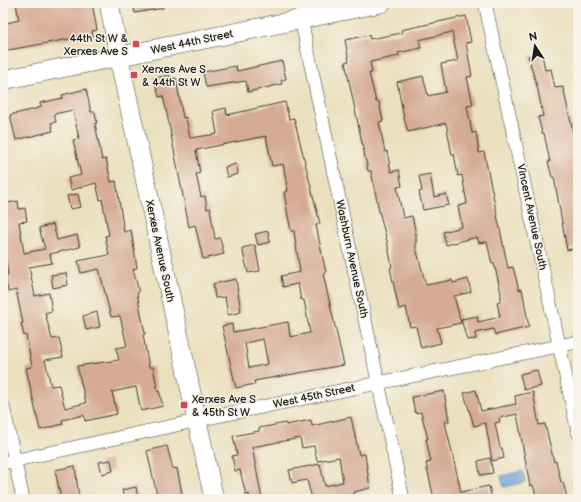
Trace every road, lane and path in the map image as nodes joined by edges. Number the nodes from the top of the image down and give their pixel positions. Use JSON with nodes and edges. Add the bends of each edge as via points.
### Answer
{"nodes":[{"id":1,"x":109,"y":3,"type":"edge"},
{"id":2,"x":381,"y":3,"type":"edge"},
{"id":3,"x":485,"y":3,"type":"edge"},
{"id":4,"x":308,"y":13,"type":"edge"},
{"id":5,"x":120,"y":57,"type":"junction"},
{"id":6,"x":3,"y":80,"type":"edge"},
{"id":7,"x":578,"y":342,"type":"edge"},
{"id":8,"x":560,"y":346,"type":"junction"},
{"id":9,"x":378,"y":383,"type":"junction"},
{"id":10,"x":3,"y":406,"type":"edge"},
{"id":11,"x":196,"y":421,"type":"junction"},
{"id":12,"x":578,"y":432,"type":"edge"},
{"id":13,"x":9,"y":462,"type":"edge"},
{"id":14,"x":23,"y":499,"type":"edge"},
{"id":15,"x":214,"y":499,"type":"edge"},
{"id":16,"x":403,"y":499,"type":"edge"}],
"edges":[{"from":1,"to":5,"type":"street","name":"Xerxes Avenue South"},
{"from":2,"to":4,"type":"street","name":"West 44th Street"},
{"from":3,"to":8,"type":"street","name":"Vincent Avenue South"},
{"from":4,"to":5,"type":"street","name":"West 44th Street"},
{"from":4,"to":9,"type":"street","name":"Washburn Avenue South"},
{"from":5,"to":6,"type":"street","name":"West 44th Street"},
{"from":5,"to":11,"type":"street","name":"Xerxes Avenue South"},
{"from":7,"to":8,"type":"street","name":"West 45th Street"},
{"from":8,"to":9,"type":"street","name":"West 45th Street"},
{"from":8,"to":12,"type":"street","name":"Vincent Avenue South"},
{"from":9,"to":11,"type":"street","name":"West 45th Street"},
{"from":9,"to":16,"type":"street","name":"Washburn Avenue South"},
{"from":10,"to":13,"type":"street"},
{"from":11,"to":13,"type":"street","name":"West 45th Street"},
{"from":11,"to":15,"type":"street","name":"Xerxes Avenue South"},
{"from":13,"to":14,"type":"street"}]}
